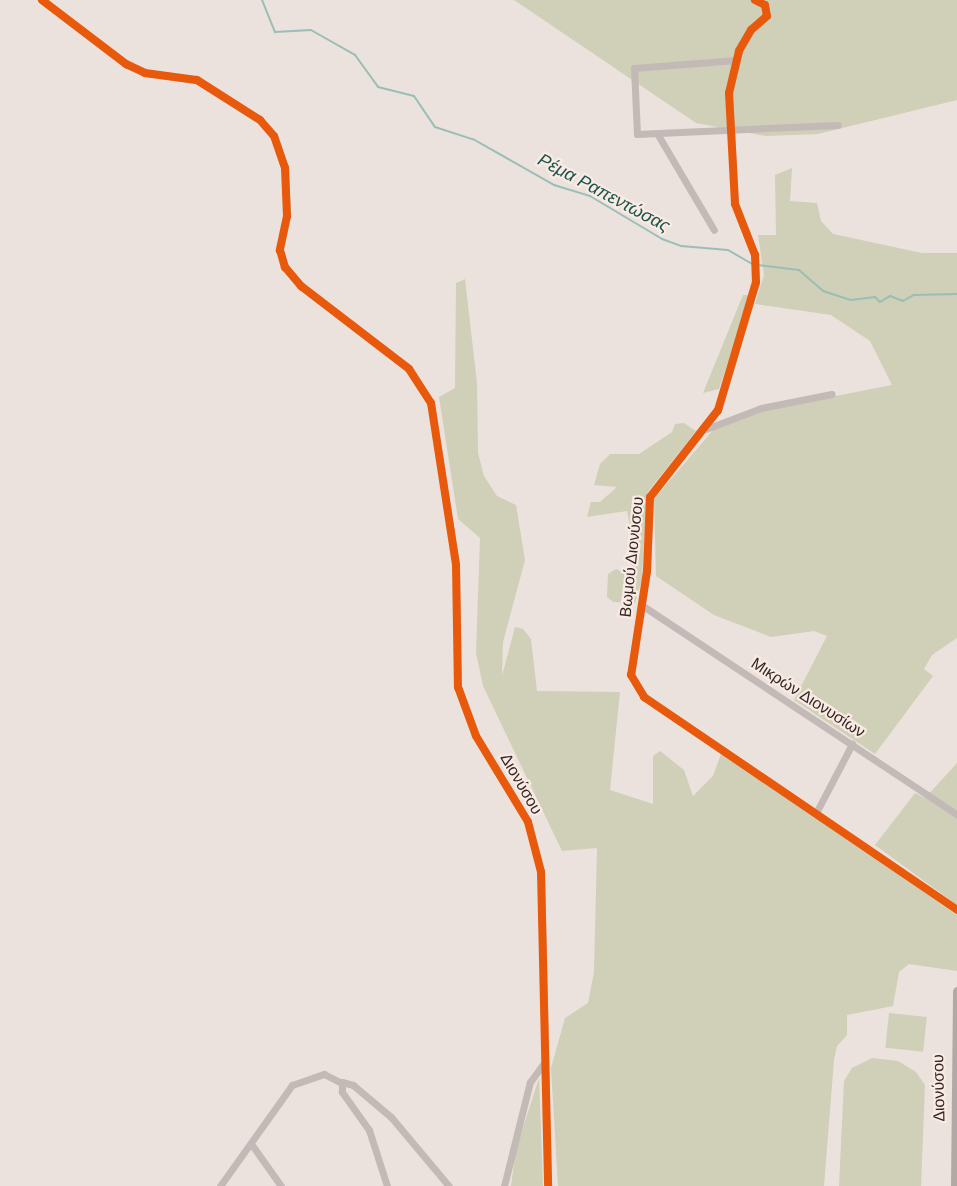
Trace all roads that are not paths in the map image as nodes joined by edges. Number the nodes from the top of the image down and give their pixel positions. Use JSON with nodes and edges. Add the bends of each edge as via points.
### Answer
{"nodes":[{"id":1,"x":42,"y":0,"type":"edge"},
{"id":2,"x":755,"y":0,"type":"edge"},
{"id":3,"x":736,"y":60,"type":"junction"},
{"id":4,"x":838,"y":125,"type":"dead end"},
{"id":5,"x":731,"y":131,"type":"junction"},
{"id":6,"x":658,"y":135,"type":"junction"},
{"id":7,"x":714,"y":230,"type":"dead end"},
{"id":8,"x":832,"y":394,"type":"dead end"},
{"id":9,"x":706,"y":429,"type":"junction"},
{"id":10,"x":643,"y":606,"type":"junction"},
{"id":11,"x":852,"y":744,"type":"junction"},
{"id":12,"x":817,"y":811,"type":"junction"},
{"id":13,"x":957,"y":815,"type":"edge"},
{"id":14,"x":957,"y":910,"type":"edge"},
{"id":15,"x":957,"y":991,"type":"edge"},
{"id":16,"x":955,"y":1033,"type":"edge"},
{"id":17,"x":543,"y":1064,"type":"junction"},
{"id":18,"x":342,"y":1083,"type":"junction"},
{"id":19,"x":956,"y":1133,"type":"edge"},
{"id":20,"x":252,"y":1145,"type":"junction"},
{"id":21,"x":220,"y":1186,"type":"edge"},
{"id":22,"x":281,"y":1186,"type":"edge"},
{"id":23,"x":387,"y":1186,"type":"edge"},
{"id":24,"x":449,"y":1186,"type":"edge"},
{"id":25,"x":504,"y":1186,"type":"edge"},
{"id":26,"x":548,"y":1186,"type":"edge"},
{"id":27,"x":955,"y":1186,"type":"edge"}],
"edges":[{"from":1,"to":17,"type":"street","name":"Διονύσου","via":[[126,64],[145,73],[197,80],[260,120],[274,136],[285,168],[287,216],[280,250],[285,267],[297,282],[409,369],[431,403],[456,564],[458,687],[476,736],[533,834],[541,872]]},
{"from":2,"to":3,"type":"street","via":[[766,8],[767,16],[752,30]]},
{"from":3,"to":5,"type":"street","via":[[730,92]]},
{"from":3,"to":6,"type":"street","via":[[634,68],[637,134]]},
{"from":4,"to":5,"type":"street"},
{"from":5,"to":6,"type":"street"},
{"from":5,"to":9,"type":"street","name":"Βωμού Διονύσου","via":[[736,213],[755,255],[757,275],[721,402]]},
{"from":6,"to":7,"type":"street"},
{"from":8,"to":9,"type":"street","via":[[760,408]]},
{"from":9,"to":10,"type":"street","name":"Βωμού Διονύσου","via":[[650,497]]},
{"from":10,"to":11,"type":"street","name":"Μικρών Διονυσίων"},
{"from":10,"to":12,"type":"street","name":"Βωμού Διονύσου","via":[[630,669],[641,694]]},
{"from":11,"to":12,"type":"street"},
{"from":11,"to":13,"type":"street","name":"Μικρών Διονυσίων"},
{"from":12,"to":14,"type":"street","name":"Βωμού Διονύσου"},
{"from":15,"to":16,"type":"main road","name":"Διονύσου"},
{"from":16,"to":19,"type":"main road","name":"Διονύσου"},
{"from":17,"to":25,"type":"street","via":[[530,1082]]},
{"from":17,"to":26,"type":"street","name":"Διονύσου"},
{"from":18,"to":20,"type":"street","via":[[324,1074],[297,1081],[279,1098]]},
{"from":18,"to":23,"type":"street","via":[[342,1092],[369,1130]]},
{"from":18,"to":24,"type":"street","via":[[353,1085],[391,1117]]},
{"from":19,"to":27,"type":"main road","name":"Διονύσου"},
{"from":20,"to":21,"type":"street"},
{"from":20,"to":22,"type":"street"}]}
